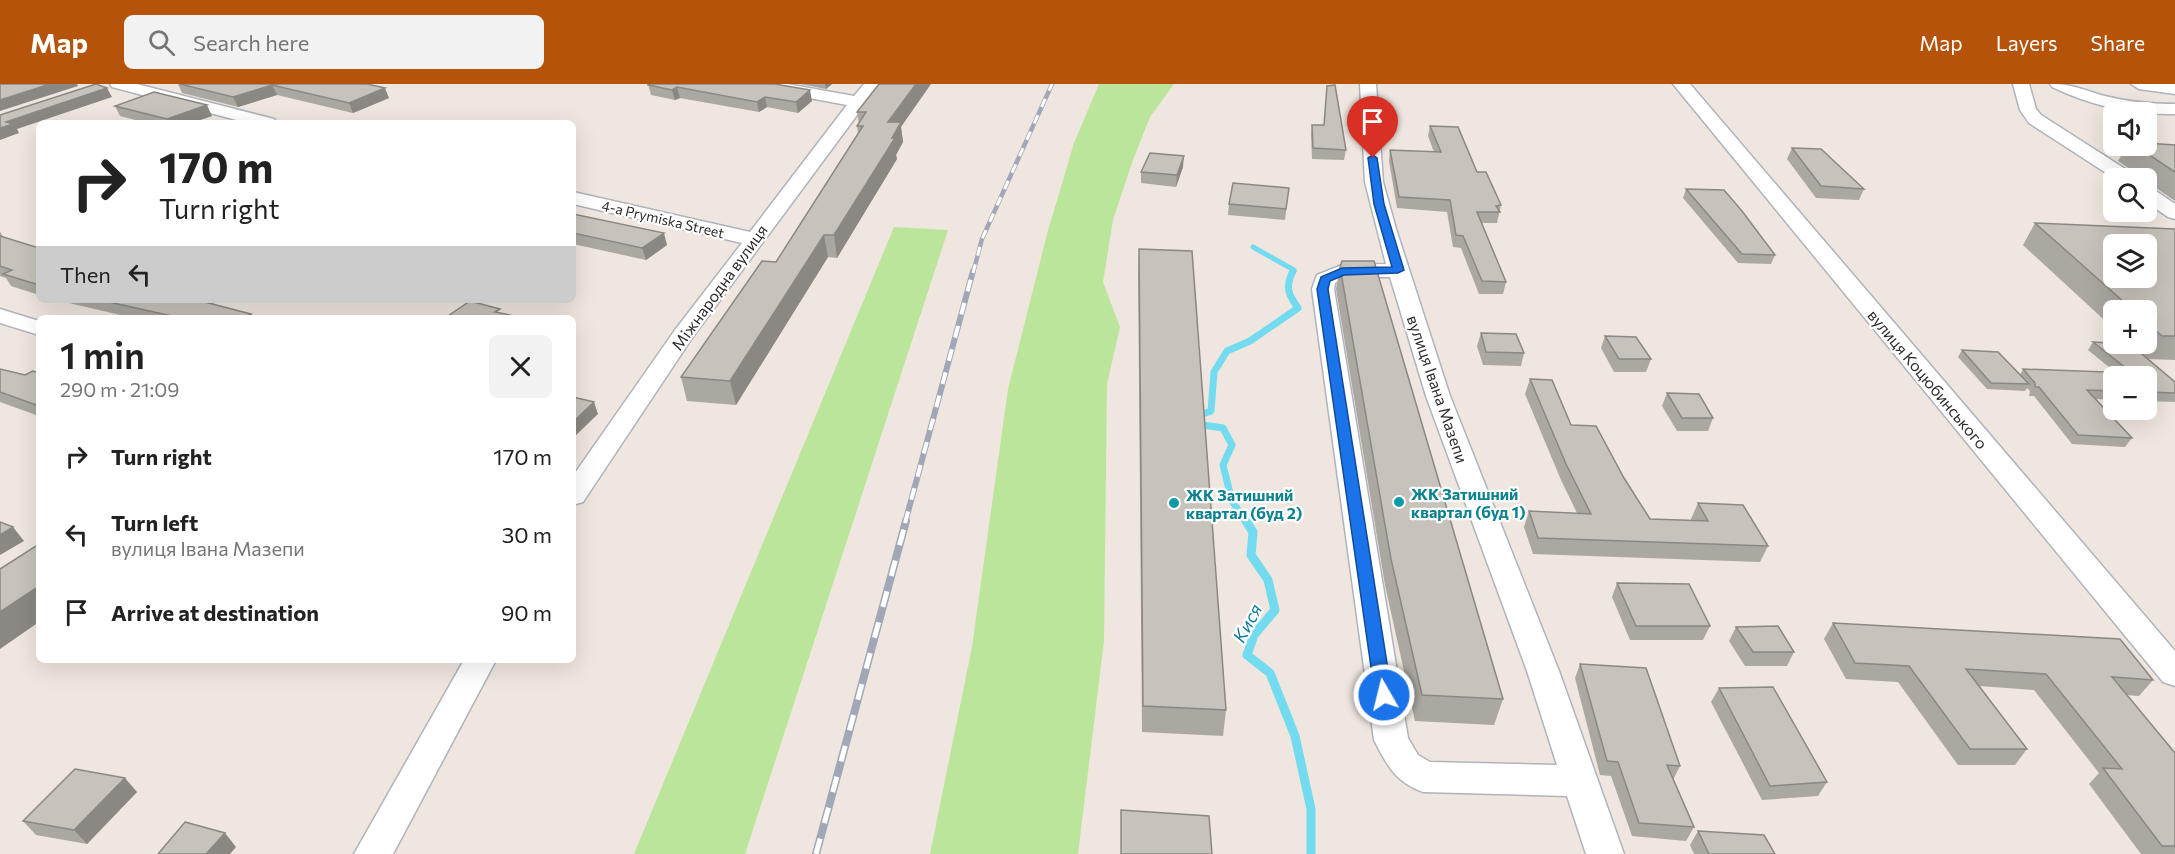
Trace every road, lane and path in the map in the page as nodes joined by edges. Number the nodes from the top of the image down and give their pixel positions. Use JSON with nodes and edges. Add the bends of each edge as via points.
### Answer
{"nodes":[{"id":1,"x":118,"y":84,"type":"edge"},
{"id":2,"x":761,"y":84,"type":"edge"},
{"id":3,"x":872,"y":84,"type":"edge"},
{"id":4,"x":1368,"y":84,"type":"edge"},
{"id":5,"x":1681,"y":84,"type":"edge"},
{"id":6,"x":2021,"y":84,"type":"edge"},
{"id":7,"x":2058,"y":84,"type":"edge"},
{"id":8,"x":2139,"y":84,"type":"edge"},
{"id":9,"x":2175,"y":89,"type":"edge"},
{"id":10,"x":857,"y":102,"type":"junction"},
{"id":11,"x":2175,"y":109,"type":"edge"},
{"id":12,"x":256,"y":120,"type":"edge"},
{"id":13,"x":2111,"y":168,"type":"edge"},
{"id":14,"x":576,"y":199,"type":"edge"},
{"id":15,"x":2157,"y":201,"type":"edge"},
{"id":16,"x":2175,"y":213,"type":"edge"},
{"id":17,"x":753,"y":239,"type":"junction"},
{"id":18,"x":1398,"y":270,"type":"junction"},
{"id":19,"x":0,"y":316,"type":"edge"},
{"id":20,"x":36,"y":327,"type":"edge"},
{"id":21,"x":576,"y":492,"type":"edge"},
{"id":22,"x":478,"y":663,"type":"edge"},
{"id":23,"x":2175,"y":673,"type":"edge"},
{"id":24,"x":1580,"y":781,"type":"junction"},
{"id":25,"x":373,"y":854,"type":"edge"},
{"id":26,"x":1605,"y":854,"type":"edge"}],
"edges":[{"from":1,"to":12,"type":"street"},
{"from":2,"to":10,"type":"street"},
{"from":3,"to":10,"type":"street","name":"Міжнародна вулиця"},
{"from":4,"to":18,"type":"street","name":"вулиця Івана Мазепи","via":[[1374,182]]},
{"from":5,"to":23,"type":"street","name":"вулиця Коцюбинського"},
{"from":6,"to":13,"type":"street","via":[[2028,110],[2035,119]]},
{"from":7,"to":11,"type":"street","via":[[2094,99]]},
{"from":8,"to":9,"type":"street"},
{"from":10,"to":17,"type":"street","name":"Міжнародна вулиця"},
{"from":14,"to":17,"type":"street","name":"4-a Prymiska Street"},
{"from":15,"to":16,"type":"street"},
{"from":17,"to":21,"type":"street","name":"Міжнародна вулиця"},
{"from":18,"to":24,"type":"street","name":"вулиця Івана Мазепи","via":[[1438,396],[1543,671]]},
{"from":18,"to":24,"type":"street","via":[[1342,271],[1325,280],[1323,289],[1391,740],[1406,765],[1423,777]]},
{"from":19,"to":20,"type":"street"},
{"from":22,"to":25,"type":"street"},
{"from":24,"to":26,"type":"street","name":"вулиця Івана Мазепи"}]}
